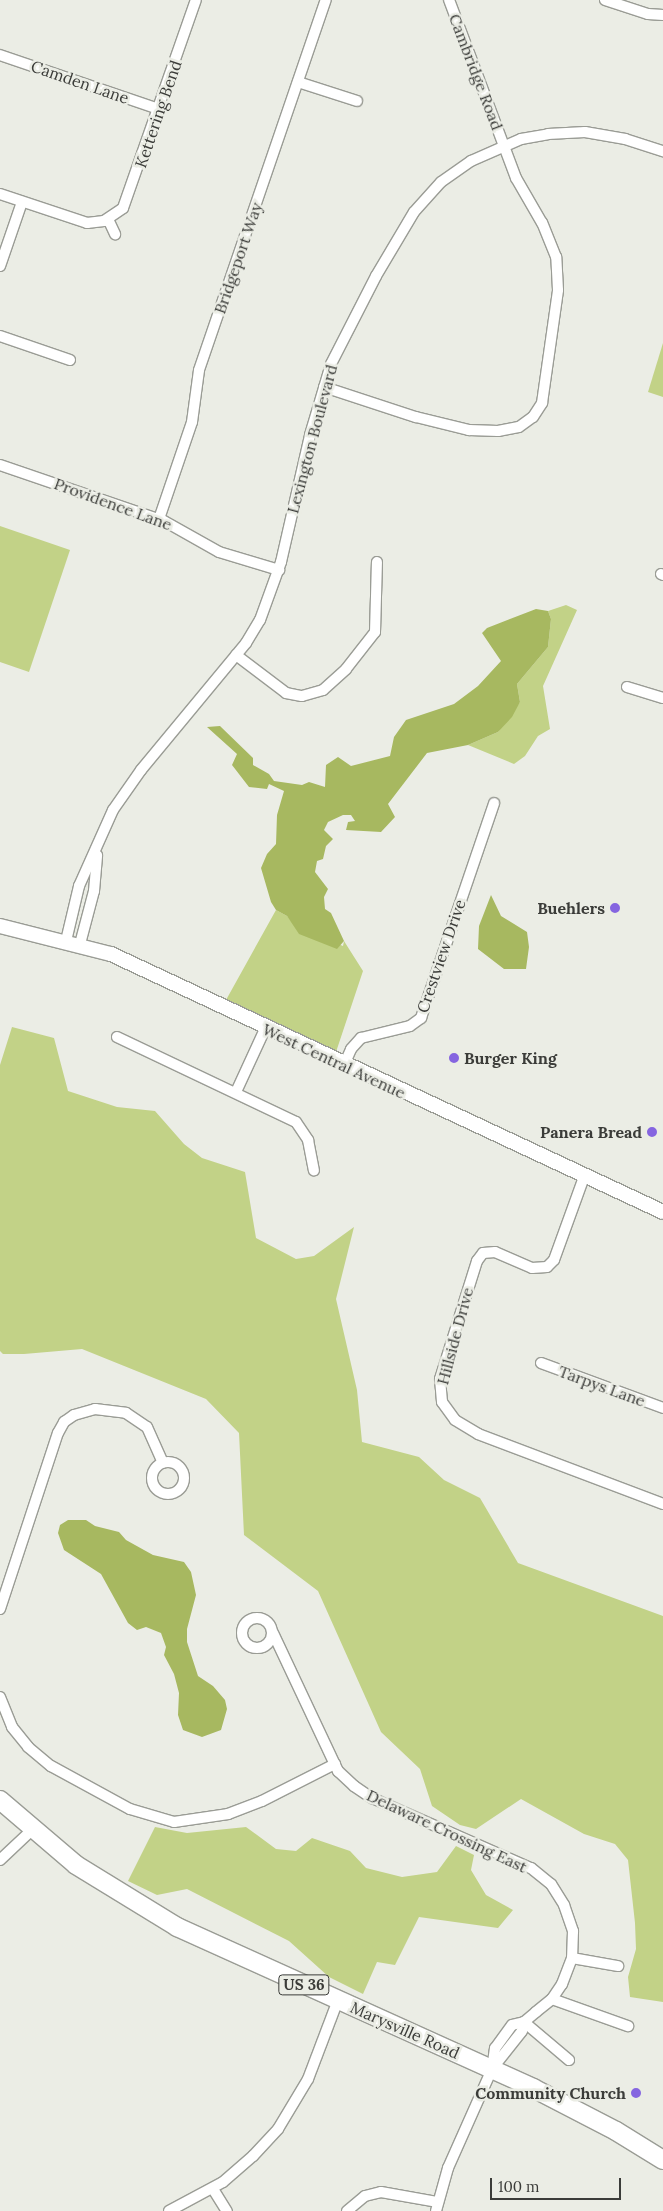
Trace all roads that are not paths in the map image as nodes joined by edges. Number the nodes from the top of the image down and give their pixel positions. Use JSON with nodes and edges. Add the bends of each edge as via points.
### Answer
{"nodes":[{"id":1,"x":196,"y":0,"type":"edge"},
{"id":2,"x":326,"y":0,"type":"edge"},
{"id":3,"x":449,"y":0,"type":"edge"},
{"id":4,"x":605,"y":0,"type":"edge"},
{"id":5,"x":663,"y":15,"type":"edge"},
{"id":6,"x":0,"y":55,"type":"edge"},
{"id":7,"x":298,"y":82,"type":"junction"},
{"id":8,"x":356,"y":101,"type":"dead end"},
{"id":9,"x":159,"y":109,"type":"junction"},
{"id":10,"x":503,"y":145,"type":"junction"},
{"id":11,"x":663,"y":151,"type":"edge"},
{"id":12,"x":0,"y":194,"type":"edge"},
{"id":13,"x":22,"y":202,"type":"junction"},
{"id":14,"x":108,"y":219,"type":"junction"},
{"id":15,"x":115,"y":234,"type":"dead end"},
{"id":16,"x":0,"y":266,"type":"edge"},
{"id":17,"x":0,"y":336,"type":"edge"},
{"id":18,"x":70,"y":360,"type":"dead end"},
{"id":19,"x":324,"y":387,"type":"junction"},
{"id":20,"x":0,"y":465,"type":"edge"},
{"id":21,"x":159,"y":519,"type":"junction"},
{"id":22,"x":376,"y":562,"type":"dead end"},
{"id":23,"x":279,"y":570,"type":"junction"},
{"id":24,"x":236,"y":655,"type":"junction"},
{"id":25,"x":627,"y":687,"type":"dead end"},
{"id":26,"x":663,"y":698,"type":"edge"},
{"id":27,"x":494,"y":803,"type":"dead end"},
{"id":28,"x":98,"y":845,"type":"junction"},
{"id":29,"x":0,"y":926,"type":"edge"},
{"id":30,"x":66,"y":941,"type":"junction"},
{"id":31,"x":80,"y":944,"type":"junction"},
{"id":32,"x":265,"y":1029,"type":"junction"},
{"id":33,"x":117,"y":1037,"type":"dead end"},
{"id":34,"x":344,"y":1065,"type":"junction"},
{"id":35,"x":236,"y":1092,"type":"junction"},
{"id":36,"x":314,"y":1170,"type":"dead end"},
{"id":37,"x":584,"y":1176,"type":"junction"},
{"id":38,"x":663,"y":1212,"type":"edge"},
{"id":39,"x":542,"y":1363,"type":"dead end"},
{"id":40,"x":663,"y":1408,"type":"edge"},
{"id":41,"x":163,"y":1463,"type":"dead end"},
{"id":42,"x":663,"y":1504,"type":"edge"},
{"id":43,"x":0,"y":1608,"type":"edge"},
{"id":44,"x":273,"y":1633,"type":"dead end"},
{"id":45,"x":0,"y":1698,"type":"edge"},
{"id":46,"x":335,"y":1764,"type":"junction"},
{"id":47,"x":0,"y":1800,"type":"edge"},
{"id":48,"x":32,"y":1828,"type":"junction"},
{"id":49,"x":0,"y":1860,"type":"edge"},
{"id":50,"x":572,"y":1958,"type":"junction"},
{"id":51,"x":618,"y":1966,"type":"dead end"},
{"id":52,"x":552,"y":1999,"type":"junction"},
{"id":53,"x":338,"y":2000,"type":"junction"},
{"id":54,"x":524,"y":2022,"type":"junction"},
{"id":55,"x":628,"y":2026,"type":"dead end"},
{"id":56,"x":569,"y":2060,"type":"dead end"},
{"id":57,"x":492,"y":2069,"type":"junction"},
{"id":58,"x":663,"y":2160,"type":"edge"},
{"id":59,"x":213,"y":2189,"type":"junction"},
{"id":60,"x":437,"y":2207,"type":"edge"},
{"id":61,"x":169,"y":2211,"type":"edge"},
{"id":62,"x":228,"y":2211,"type":"edge"},
{"id":63,"x":346,"y":2211,"type":"edge"}],
"edges":[{"from":1,"to":9,"type":"street","name":"Kettering Bend"},
{"from":2,"to":7,"type":"street","name":"Bridgeport Way"},
{"from":3,"to":10,"type":"street","name":"Cambridge Road"},
{"from":4,"to":5,"type":"street","via":[[648,14]]},
{"from":6,"to":9,"type":"street","name":"Camden Lane"},
{"from":7,"to":8,"type":"street"},
{"from":7,"to":21,"type":"street","name":"Bridgeport Way","via":[[199,370],[192,422]]},
{"from":9,"to":14,"type":"street","name":"Kettering Bend","via":[[128,199],[123,208]]},
{"from":10,"to":11,"type":"street","name":"Lexington Boulevard","via":[[548,134],[585,132],[625,139]]},
{"from":10,"to":19,"type":"street","name":"Lexington Boulevard","via":[[451,175],[414,212],[346,332]]},
{"from":10,"to":19,"type":"street","name":"Cambridge Road","via":[[516,178],[552,242],[559,274],[545,393],[533,417],[508,430],[457,428]]},
{"from":12,"to":13,"type":"street"},
{"from":13,"to":14,"type":"street","via":[[80,222]]},
{"from":13,"to":16,"type":"street"},
{"from":14,"to":15,"type":"street"},
{"from":17,"to":18,"type":"street"},
{"from":19,"to":23,"type":"street","name":"Lexington Boulevard"},
{"from":20,"to":21,"type":"street","name":"Providence Lane"},
{"from":21,"to":23,"type":"street","name":"Providence Lane","via":[[220,552]]},
{"from":22,"to":24,"type":"street","via":[[375,632],[346,669],[324,690],[302,696],[286,693]]},
{"from":23,"to":24,"type":"street","name":"Lexington Boulevard","via":[[260,620]]},
{"from":24,"to":28,"type":"street","name":"Lexington Boulevard","via":[[123,793]]},
{"from":25,"to":26,"type":"street"},
{"from":27,"to":34,"type":"street","name":"Crestview Drive","via":[[421,1018],[410,1026],[361,1038],[351,1048]]},
{"from":28,"to":30,"type":"street","name":"Lexington Boulevard","via":[[79,886]]},
{"from":28,"to":31,"type":"street","name":"Lexington Boulevard","via":[[94,891]]},
{"from":29,"to":30,"type":"main road","name":"West Central Avenue"},
{"from":30,"to":31,"type":"main road","name":"West Central Avenue"},
{"from":31,"to":32,"type":"main road","name":"West Central Avenue","via":[[126,961]]},
{"from":32,"to":34,"type":"main road","name":"West Central Avenue"},
{"from":32,"to":35,"type":"street"},
{"from":33,"to":35,"type":"street"},
{"from":34,"to":37,"type":"main road","name":"West Central Avenue"},
{"from":35,"to":36,"type":"street","via":[[296,1122],[308,1140]]},
{"from":37,"to":38,"type":"main road","name":"West Central Avenue"},
{"from":37,"to":42,"type":"street","name":"Hillside Drive","via":[[554,1260],[547,1267],[532,1268],[495,1252],[483,1253],[477,1260],[440,1379],[442,1402],[455,1420],[478,1434]]},
{"from":39,"to":40,"type":"street","name":"Tarpys Lane"},
{"from":41,"to":43,"type":"street","via":[[147,1428],[126,1413],[95,1409],[74,1415],[64,1422]]},
{"from":44,"to":46,"type":"street","name":"Delaware Crossing East"},
{"from":45,"to":46,"type":"street","via":[[12,1727],[28,1748],[51,1766],[130,1809],[174,1822],[228,1814],[262,1802]]},
{"from":46,"to":50,"type":"street","name":"Delaware Crossing East","via":[[354,1786],[372,1798],[530,1868],[551,1884],[564,1905],[573,1931]]},
{"from":47,"to":48,"type":"highway","name":"Marysville Road","number":"US 36"},
{"from":48,"to":49,"type":"street"},
{"from":48,"to":53,"type":"highway","name":"Marysville Road","number":"US 36","via":[[76,1865],[147,1911]]},
{"from":50,"to":51,"type":"street"},
{"from":50,"to":52,"type":"street","name":"Delaware Crossing East"},
{"from":52,"to":54,"type":"street","name":"Delaware Crossing East"},
{"from":52,"to":55,"type":"street"},
{"from":53,"to":57,"type":"highway","name":"Marysville Road","number":"US 36"},
{"from":53,"to":59,"type":"street","via":[[313,2068],[289,2113],[259,2150]]},
{"from":54,"to":56,"type":"street"},
{"from":54,"to":57,"type":"street","name":"Delaware Crossing East","via":[[512,2025],[495,2048]]},
{"from":57,"to":58,"type":"highway","name":"Marysville Road","number":"US 36","via":[[612,2128]]},
{"from":57,"to":60,"type":"street","name":"Delaware Crossing East","via":[[448,2168]]},
{"from":59,"to":61,"type":"street"},
{"from":59,"to":62,"type":"street"},
{"from":60,"to":63,"type":"street","via":[[381,2192],[365,2196]]}]}
